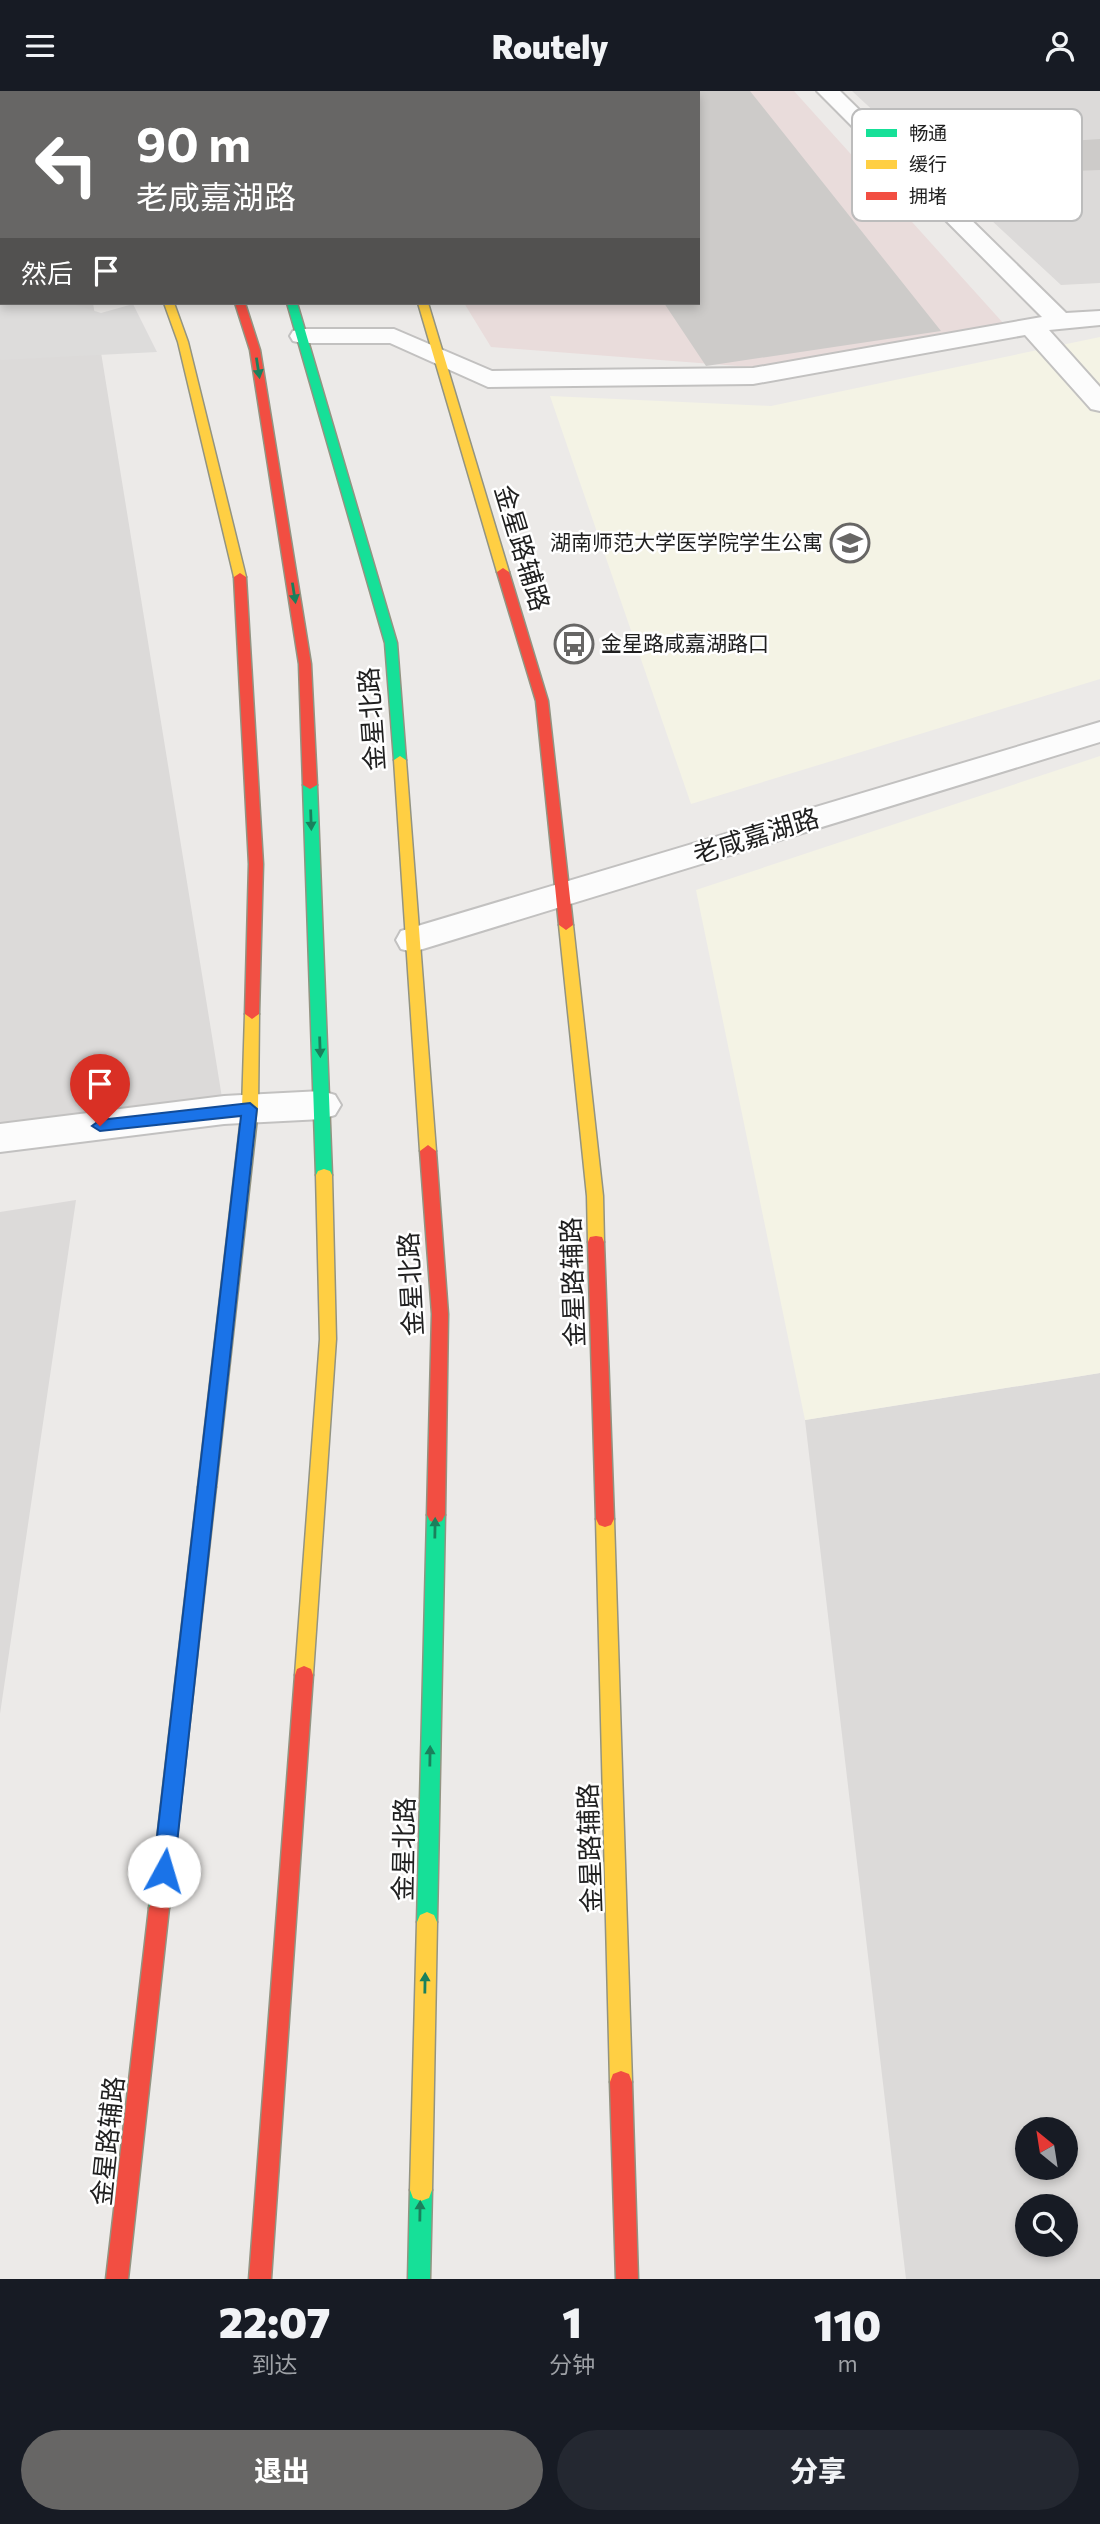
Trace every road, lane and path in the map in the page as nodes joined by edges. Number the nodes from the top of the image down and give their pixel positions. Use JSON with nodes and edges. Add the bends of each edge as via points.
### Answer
{"nodes":[{"id":1,"x":828,"y":91,"type":"edge"},
{"id":2,"x":852,"y":115,"type":"edge"},
{"id":3,"x":959,"y":221,"type":"edge"},
{"id":4,"x":170,"y":305,"type":"edge"},
{"id":5,"x":241,"y":305,"type":"edge"},
{"id":6,"x":293,"y":305,"type":"edge"},
{"id":7,"x":424,"y":305,"type":"edge"},
{"id":8,"x":1100,"y":318,"type":"edge"},
{"id":9,"x":1060,"y":321,"type":"junction"},
{"id":10,"x":1031,"y":326,"type":"junction"},
{"id":11,"x":302,"y":336,"type":"junction"},
{"id":12,"x":1100,"y":403,"type":"edge"},
{"id":13,"x":1100,"y":732,"type":"edge"},
{"id":14,"x":412,"y":940,"type":"junction"},
{"id":15,"x":322,"y":1105,"type":"junction"},
{"id":16,"x":250,"y":1109,"type":"junction"},
{"id":17,"x":0,"y":1138,"type":"edge"},
{"id":18,"x":117,"y":2279,"type":"edge"},
{"id":19,"x":260,"y":2279,"type":"edge"},
{"id":20,"x":419,"y":2279,"type":"edge"},
{"id":21,"x":627,"y":2279,"type":"edge"}],
"edges":[{"from":1,"to":2,"type":"street"},
{"from":3,"to":9,"type":"street"},
{"from":4,"to":16,"type":"main road","name":"金星路辅路","via":[[239,566],[256,864]]},
{"from":5,"to":15,"type":"main road","one_way":true,"via":[[255,350],[305,664]]},
{"from":6,"to":11,"type":"main road","name":"金星北路"},
{"from":7,"to":21,"type":"main road","name":"金星路辅路","via":[[542,701],[593,1168]]},
{"from":8,"to":9,"type":"street"},
{"from":9,"to":10,"type":"street"},
{"from":10,"to":11,"type":"street","via":[[753,376],[683,377],[488,379],[394,336]]},
{"from":10,"to":12,"type":"street"},
{"from":11,"to":14,"type":"main road","name":"金星北路","via":[[391,643]]},
{"from":13,"to":14,"type":"street","name":"老咸嘉湖路"},
{"from":20,"to":14,"type":"main road","name":"金星北路","one_way":true,"via":[[440,1314]]},
{"from":15,"to":16,"type":"street"},
{"from":15,"to":19,"type":"main road","via":[[328,1339]]},
{"from":16,"to":17,"type":"street"},
{"from":16,"to":18,"type":"main road","name":"金星路辅路"}]}
